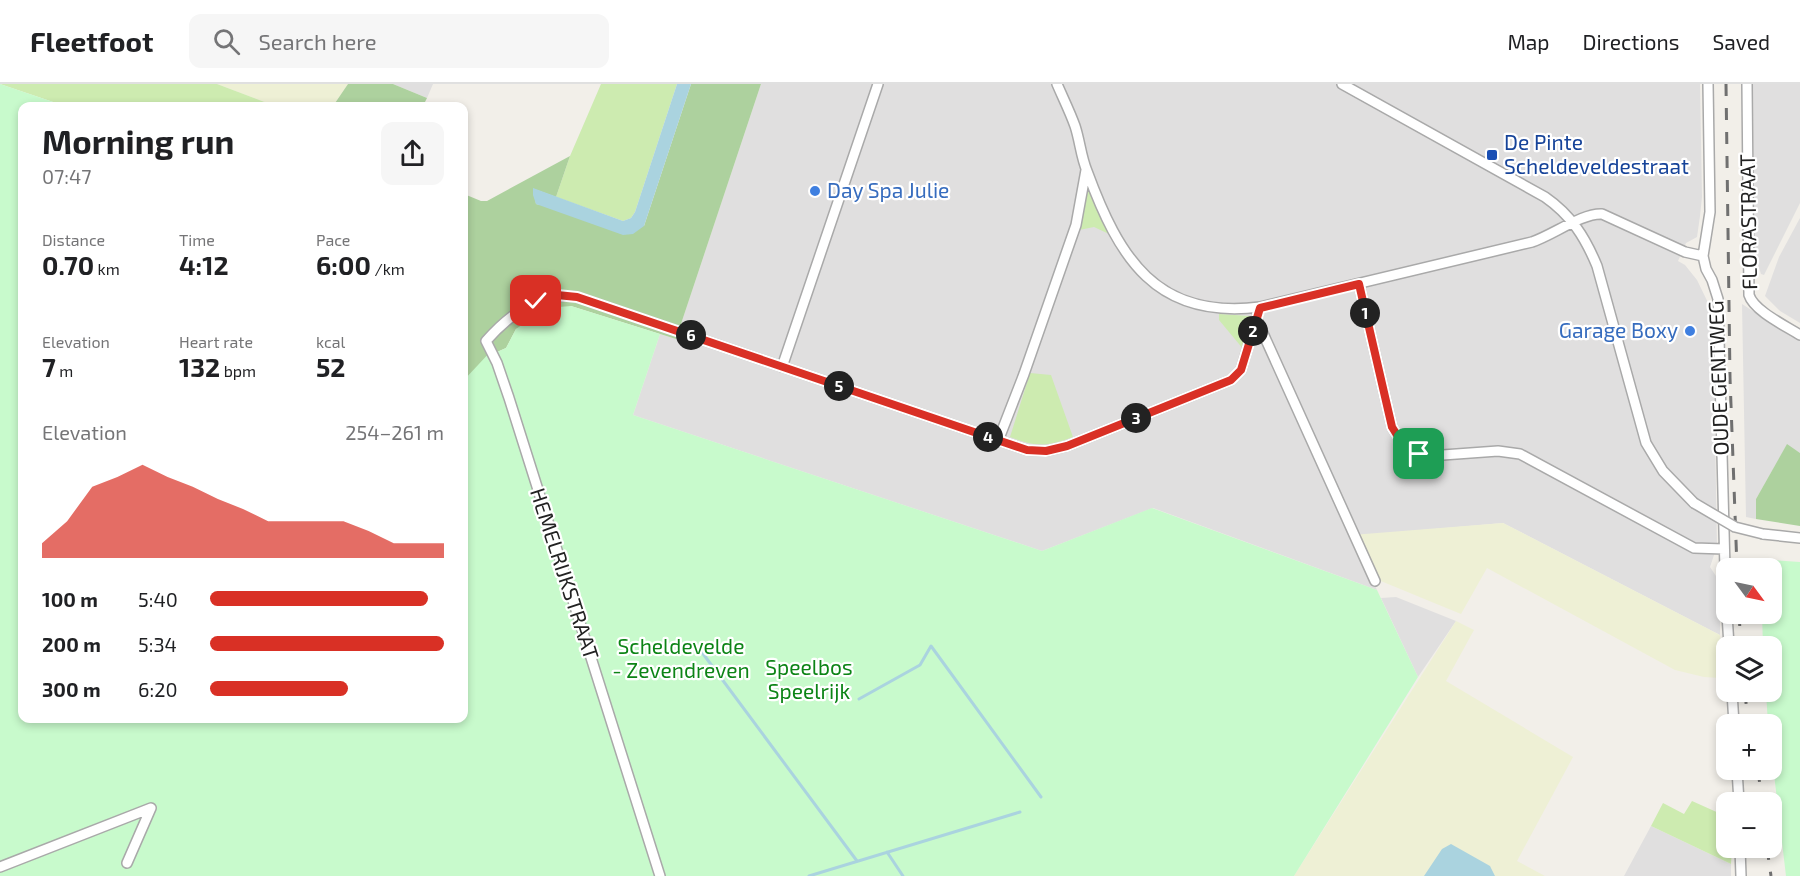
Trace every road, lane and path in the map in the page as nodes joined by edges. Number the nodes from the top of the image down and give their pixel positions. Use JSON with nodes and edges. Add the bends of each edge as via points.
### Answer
{"nodes":[{"id":1,"x":878,"y":84,"type":"edge"},
{"id":2,"x":1057,"y":84,"type":"edge"},
{"id":3,"x":1342,"y":84,"type":"edge"},
{"id":4,"x":1708,"y":84,"type":"edge"},
{"id":5,"x":1747,"y":84,"type":"edge"},
{"id":6,"x":1086,"y":170,"type":"junction"},
{"id":7,"x":1574,"y":223,"type":"junction"},
{"id":8,"x":1703,"y":256,"type":"junction"},
{"id":9,"x":1359,"y":284,"type":"junction"},
{"id":10,"x":1260,"y":308,"type":"junction"},
{"id":11,"x":1257,"y":320,"type":"junction"},
{"id":12,"x":1800,"y":335,"type":"edge"},
{"id":13,"x":782,"y":367,"type":"junction"},
{"id":14,"x":998,"y":441,"type":"junction"},
{"id":15,"x":1800,"y":538,"type":"edge"},
{"id":16,"x":1724,"y":549,"type":"junction"},
{"id":17,"x":1724,"y":558,"type":"edge"},
{"id":18,"x":1375,"y":581,"type":"dead end"},
{"id":19,"x":1740,"y":858,"type":"edge"},
{"id":20,"x":127,"y":862,"type":"dead end"},
{"id":21,"x":0,"y":867,"type":"edge"},
{"id":22,"x":660,"y":876,"type":"edge"},
{"id":23,"x":1741,"y":876,"type":"edge"}],
"edges":[{"from":1,"to":13,"type":"street"},
{"from":2,"to":6,"type":"street","via":[[1076,127]]},
{"from":3,"to":7,"type":"street","via":[[1545,197]]},
{"from":4,"to":8,"type":"street","via":[[1710,212]]},
{"from":5,"to":12,"type":"street","name":"FLORASTRAAT","via":[[1749,295],[1758,309]]},
{"from":6,"to":10,"type":"street","via":[[1116,237],[1146,278],[1173,296],[1202,307]]},
{"from":6,"to":14,"type":"street","via":[[1076,225]]},
{"from":7,"to":8,"type":"street","via":[[1593,213],[1602,214],[1685,252]]},
{"from":7,"to":9,"type":"street","via":[[1532,242]]},
{"from":7,"to":15,"type":"street","bridge":true,"via":[[1597,267],[1646,443],[1663,471],[1694,503],[1735,527]]},
{"from":8,"to":16,"type":"street","name":"OUDE GENTWEG","via":[[1718,299]]},
{"from":9,"to":10,"type":"street"},
{"from":9,"to":16,"type":"street","via":[[1392,427],[1411,450],[1429,456],[1498,451],[1520,454],[1694,548]]},
{"from":10,"to":11,"type":"street"},
{"from":11,"to":14,"type":"street","via":[[1241,370],[1231,380],[1067,446],[1027,450]]},
{"from":11,"to":18,"type":"street"},
{"from":13,"to":14,"type":"street"},
{"from":13,"to":22,"type":"street","name":"HEMELRIJKSTRAAT","via":[[566,295],[526,307],[486,341],[509,398]]},
{"from":16,"to":17,"type":"street","name":"OUDE GENTWEG"},
{"from":19,"to":23,"type":"street"},
{"from":20,"to":21,"type":"street","via":[[151,808]]}]}
